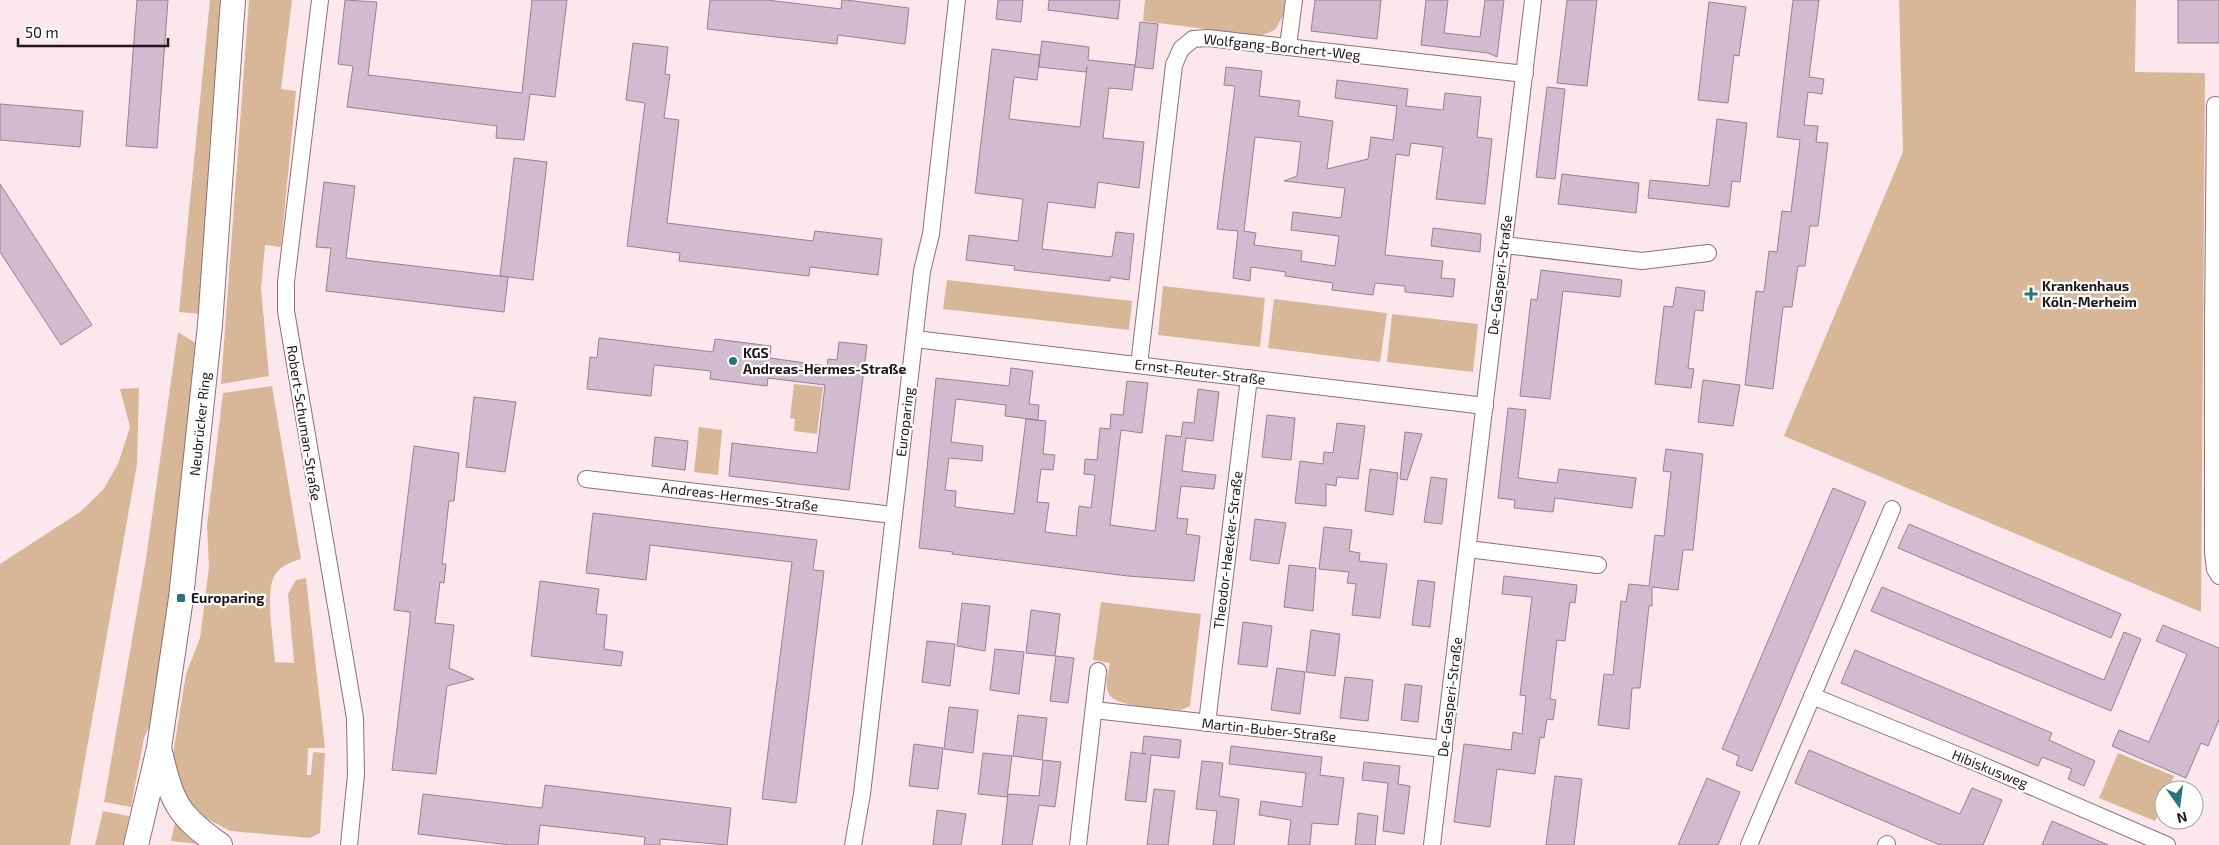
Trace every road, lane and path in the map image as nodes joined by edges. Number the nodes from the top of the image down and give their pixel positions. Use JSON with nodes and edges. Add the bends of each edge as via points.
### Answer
{"nodes":[{"id":1,"x":233,"y":0,"type":"edge"},
{"id":2,"x":320,"y":0,"type":"edge"},
{"id":3,"x":957,"y":0,"type":"edge"},
{"id":4,"x":1294,"y":0,"type":"edge"},
{"id":5,"x":1533,"y":0,"type":"edge"},
{"id":6,"x":1288,"y":46,"type":"junction"},
{"id":7,"x":1524,"y":74,"type":"junction"},
{"id":8,"x":2215,"y":105,"type":"dead end"},
{"id":9,"x":1504,"y":244,"type":"junction"},
{"id":10,"x":1708,"y":254,"type":"dead end"},
{"id":11,"x":2216,"y":326,"type":"edge"},
{"id":12,"x":915,"y":339,"type":"junction"},
{"id":13,"x":1139,"y":365,"type":"junction"},
{"id":14,"x":1249,"y":378,"type":"junction"},
{"id":15,"x":1485,"y":406,"type":"junction"},
{"id":16,"x":586,"y":479,"type":"dead end"},
{"id":17,"x":1892,"y":510,"type":"dead end"},
{"id":18,"x":893,"y":515,"type":"junction"},
{"id":19,"x":1468,"y":549,"type":"junction"},
{"id":20,"x":1598,"y":564,"type":"dead end"},
{"id":21,"x":2219,"y":576,"type":"edge"},
{"id":22,"x":1098,"y":671,"type":"dead end"},
{"id":23,"x":1812,"y":696,"type":"junction"},
{"id":24,"x":1094,"y":710,"type":"junction"},
{"id":25,"x":1207,"y":722,"type":"junction"},
{"id":26,"x":159,"y":748,"type":"junction"},
{"id":27,"x":1444,"y":749,"type":"junction"},
{"id":28,"x":136,"y":845,"type":"edge"},
{"id":29,"x":220,"y":845,"type":"edge"},
{"id":30,"x":349,"y":845,"type":"edge"},
{"id":31,"x":853,"y":845,"type":"edge"},
{"id":32,"x":1078,"y":845,"type":"edge"},
{"id":33,"x":1432,"y":845,"type":"edge"},
{"id":34,"x":1749,"y":845,"type":"edge"},
{"id":35,"x":2167,"y":845,"type":"edge"}],
"edges":[{"from":1,"to":26,"type":"main road","name":"Neubrücker Ring","via":[[210,324],[181,598]]},
{"from":2,"to":30,"type":"street","name":"Robert-Schuman-Straße","via":[[286,282],[286,311],[355,718],[356,775]]},
{"from":3,"to":12,"type":"street","name":"Europaring","via":[[931,234],[922,271]]},
{"from":4,"to":6,"type":"street"},
{"from":5,"to":7,"type":"street","name":"De-Gasperi-Straße"},
{"from":6,"to":7,"type":"street","name":"Wolfgang-Borchert-Weg"},
{"from":6,"to":13,"type":"street","name":"Wolfgang-Borchert-Weg","via":[[1208,38],[1193,39],[1181,49],[1174,65]]},
{"from":7,"to":9,"type":"street","name":"De-Gasperi-Straße"},
{"from":8,"to":11,"type":"street"},
{"from":9,"to":10,"type":"street","via":[[1642,260]]},
{"from":9,"to":15,"type":"street","name":"De-Gasperi-Straße"},
{"from":11,"to":21,"type":"street","via":[[2213,552]]},
{"from":12,"to":13,"type":"street","name":"Ernst-Reuter-Straße"},
{"from":12,"to":18,"type":"street","name":"Europaring"},
{"from":13,"to":14,"type":"street","name":"Ernst-Reuter-Straße"},
{"from":14,"to":15,"type":"street","name":"Ernst-Reuter-Straße"},
{"from":14,"to":25,"type":"street","name":"Theodor-Haecker-Straße"},
{"from":15,"to":19,"type":"street","name":"De-Gasperi-Straße"},
{"from":16,"to":18,"type":"street","name":"Andreas-Hermes-Straße"},
{"from":17,"to":23,"type":"street"},
{"from":18,"to":31,"type":"street","name":"Europaring","via":[[862,794]]},
{"from":19,"to":20,"type":"street"},
{"from":19,"to":27,"type":"street","name":"De-Gasperi-Straße"},
{"from":22,"to":24,"type":"street"},
{"from":23,"to":34,"type":"street"},
{"from":23,"to":35,"type":"street","name":"Hibiskusweg"},
{"from":24,"to":25,"type":"street","name":"Martin-Buber-Straße"},
{"from":24,"to":32,"type":"street"},
{"from":25,"to":27,"type":"street","name":"Martin-Buber-Straße"},
{"from":26,"to":28,"type":"main road","name":"Neubrücker Ring"},
{"from":26,"to":29,"type":"main road","via":[[173,798],[185,817]]},
{"from":27,"to":33,"type":"street","name":"De-Gasperi-Straße"}]}
